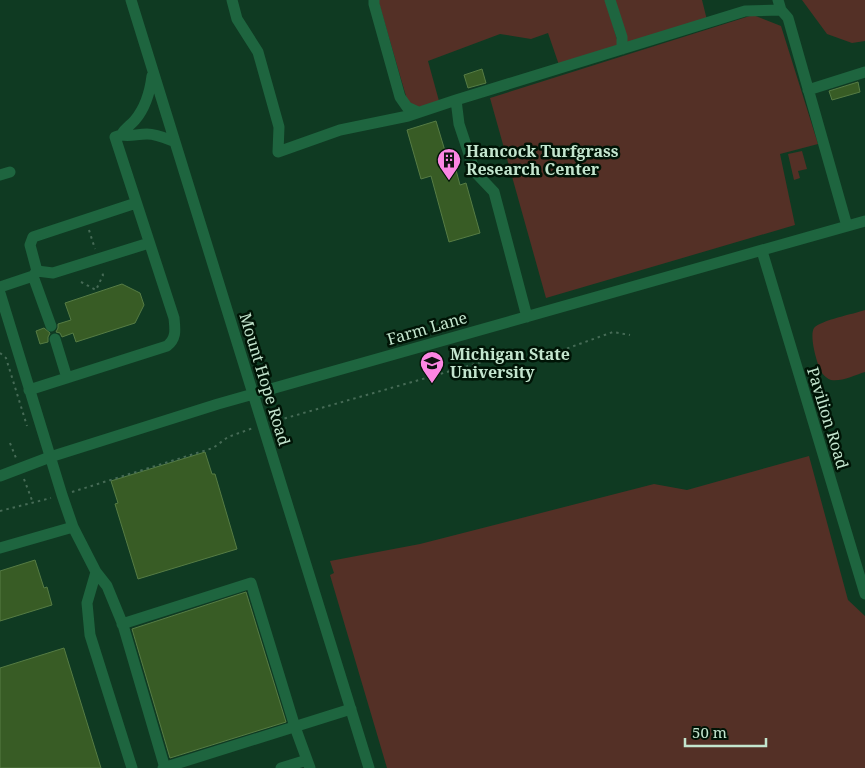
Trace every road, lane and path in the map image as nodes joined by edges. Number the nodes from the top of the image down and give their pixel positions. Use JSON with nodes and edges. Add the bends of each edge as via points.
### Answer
{"nodes":[{"id":1,"x":130,"y":0,"type":"edge"},
{"id":2,"x":232,"y":0,"type":"edge"},
{"id":3,"x":374,"y":0,"type":"edge"},
{"id":4,"x":610,"y":0,"type":"edge"},
{"id":5,"x":779,"y":5,"type":"edge"},
{"id":6,"x":622,"y":49,"type":"junction"},
{"id":7,"x":153,"y":71,"type":"junction"},
{"id":8,"x":865,"y":72,"type":"edge"},
{"id":9,"x":808,"y":90,"type":"junction"},
{"id":10,"x":456,"y":100,"type":"junction"},
{"id":11,"x":418,"y":112,"type":"junction"},
{"id":12,"x":122,"y":135,"type":"junction"},
{"id":13,"x":175,"y":142,"type":"junction"},
{"id":14,"x":136,"y":204,"type":"junction"},
{"id":15,"x":865,"y":221,"type":"edge"},
{"id":16,"x":847,"y":226,"type":"junction"},
{"id":17,"x":149,"y":243,"type":"junction"},
{"id":18,"x":762,"y":251,"type":"junction"},
{"id":19,"x":35,"y":273,"type":"junction"},
{"id":20,"x":0,"y":287,"type":"edge"},
{"id":21,"x":0,"y":293,"type":"edge"},
{"id":22,"x":527,"y":317,"type":"junction"},
{"id":23,"x":51,"y":326,"type":"dead end"},
{"id":24,"x":630,"y":335,"type":"dead end"},
{"id":25,"x":55,"y":339,"type":"dead end"},
{"id":26,"x":0,"y":353,"type":"edge"},
{"id":27,"x":68,"y":378,"type":"junction"},
{"id":28,"x":30,"y":390,"type":"junction"},
{"id":29,"x":253,"y":394,"type":"junction"},
{"id":30,"x":262,"y":425,"type":"junction"},
{"id":31,"x":27,"y":426,"type":"dead end"},
{"id":32,"x":50,"y":457,"type":"junction"},
{"id":33,"x":0,"y":476,"type":"edge"},
{"id":34,"x":62,"y":495,"type":"junction"},
{"id":35,"x":0,"y":511,"type":"edge"},
{"id":36,"x":73,"y":526,"type":"junction"},
{"id":37,"x":0,"y":548,"type":"edge"},
{"id":38,"x":96,"y":572,"type":"junction"},
{"id":39,"x":865,"y":594,"type":"edge"},
{"id":40,"x":122,"y":624,"type":"junction"},
{"id":41,"x":351,"y":709,"type":"junction"},
{"id":42,"x":296,"y":728,"type":"junction"},
{"id":43,"x":308,"y":764,"type":"edge"},
{"id":44,"x":132,"y":768,"type":"edge"},
{"id":45,"x":164,"y":768,"type":"edge"},
{"id":46,"x":281,"y":768,"type":"edge"},
{"id":47,"x":369,"y":768,"type":"edge"}],
"edges":[{"from":1,"to":7,"type":"street","name":"Mount Hope Road"},
{"from":2,"to":11,"type":"street","via":[[237,19],[258,52],[279,127],[278,152],[340,130]]},
{"from":3,"to":11,"type":"street","via":[[400,97],[407,107]]},
{"from":4,"to":6,"type":"street","via":[[622,37]]},
{"from":5,"to":6,"type":"street","via":[[745,11]]},
{"from":5,"to":9,"type":"street","via":[[788,18]]},
{"from":6,"to":10,"type":"street"},
{"from":7,"to":12,"type":"street","via":[[142,111]]},
{"from":7,"to":13,"type":"street","name":"Mount Hope Road"},
{"from":8,"to":9,"type":"street"},
{"from":9,"to":16,"type":"street"},
{"from":10,"to":11,"type":"street"},
{"from":10,"to":22,"type":"street","via":[[459,124],[475,172],[494,192]]},
{"from":12,"to":13,"type":"street","via":[[150,134]]},
{"from":12,"to":14,"type":"street","via":[[115,137]]},
{"from":13,"to":29,"type":"street","name":"Mount Hope Road"},
{"from":14,"to":17,"type":"street"},
{"from":14,"to":19,"type":"street","via":[[33,237],[30,245]]},
{"from":15,"to":16,"type":"street","name":"Farm Lane"},
{"from":16,"to":18,"type":"street","name":"Farm Lane"},
{"from":17,"to":19,"type":"street","via":[[53,273]]},
{"from":17,"to":27,"type":"street","via":[[174,318],[174,337],[167,346]]},
{"from":18,"to":22,"type":"street","name":"Farm Lane"},
{"from":18,"to":39,"type":"street","name":"Pavilion Road"},
{"from":19,"to":20,"type":"street"},
{"from":19,"to":23,"type":"street"},
{"from":21,"to":28,"type":"street"},
{"from":22,"to":29,"type":"street","name":"Farm Lane"},
{"from":24,"to":30,"type":"path","via":[[613,332],[543,357],[496,358]]},
{"from":25,"to":27,"type":"street"},
{"from":26,"to":31,"type":"path","via":[[6,358]]},
{"from":27,"to":28,"type":"street"},
{"from":28,"to":32,"type":"street"},
{"from":29,"to":30,"type":"street","name":"Mount Hope Road"},
{"from":29,"to":32,"type":"street","name":"Farm Lane"},
{"from":30,"to":34,"type":"path","via":[[228,437],[213,448]]},
{"from":30,"to":41,"type":"street","name":"Mount Hope Road"},
{"from":32,"to":33,"type":"street","name":"Farm Lane"},
{"from":32,"to":34,"type":"street"},
{"from":34,"to":35,"type":"path"},
{"from":34,"to":36,"type":"street"},
{"from":36,"to":37,"type":"street"},
{"from":36,"to":38,"type":"street"},
{"from":38,"to":40,"type":"street","via":[[107,586]]},
{"from":38,"to":44,"type":"street","via":[[87,603],[90,635]]},
{"from":40,"to":42,"type":"street","via":[[252,583]]},
{"from":40,"to":45,"type":"street"},
{"from":41,"to":42,"type":"street"},
{"from":41,"to":47,"type":"street","name":"Mount Hope Road"},
{"from":42,"to":43,"type":"street"},
{"from":42,"to":45,"type":"street"},
{"from":43,"to":46,"type":"street"}]}
